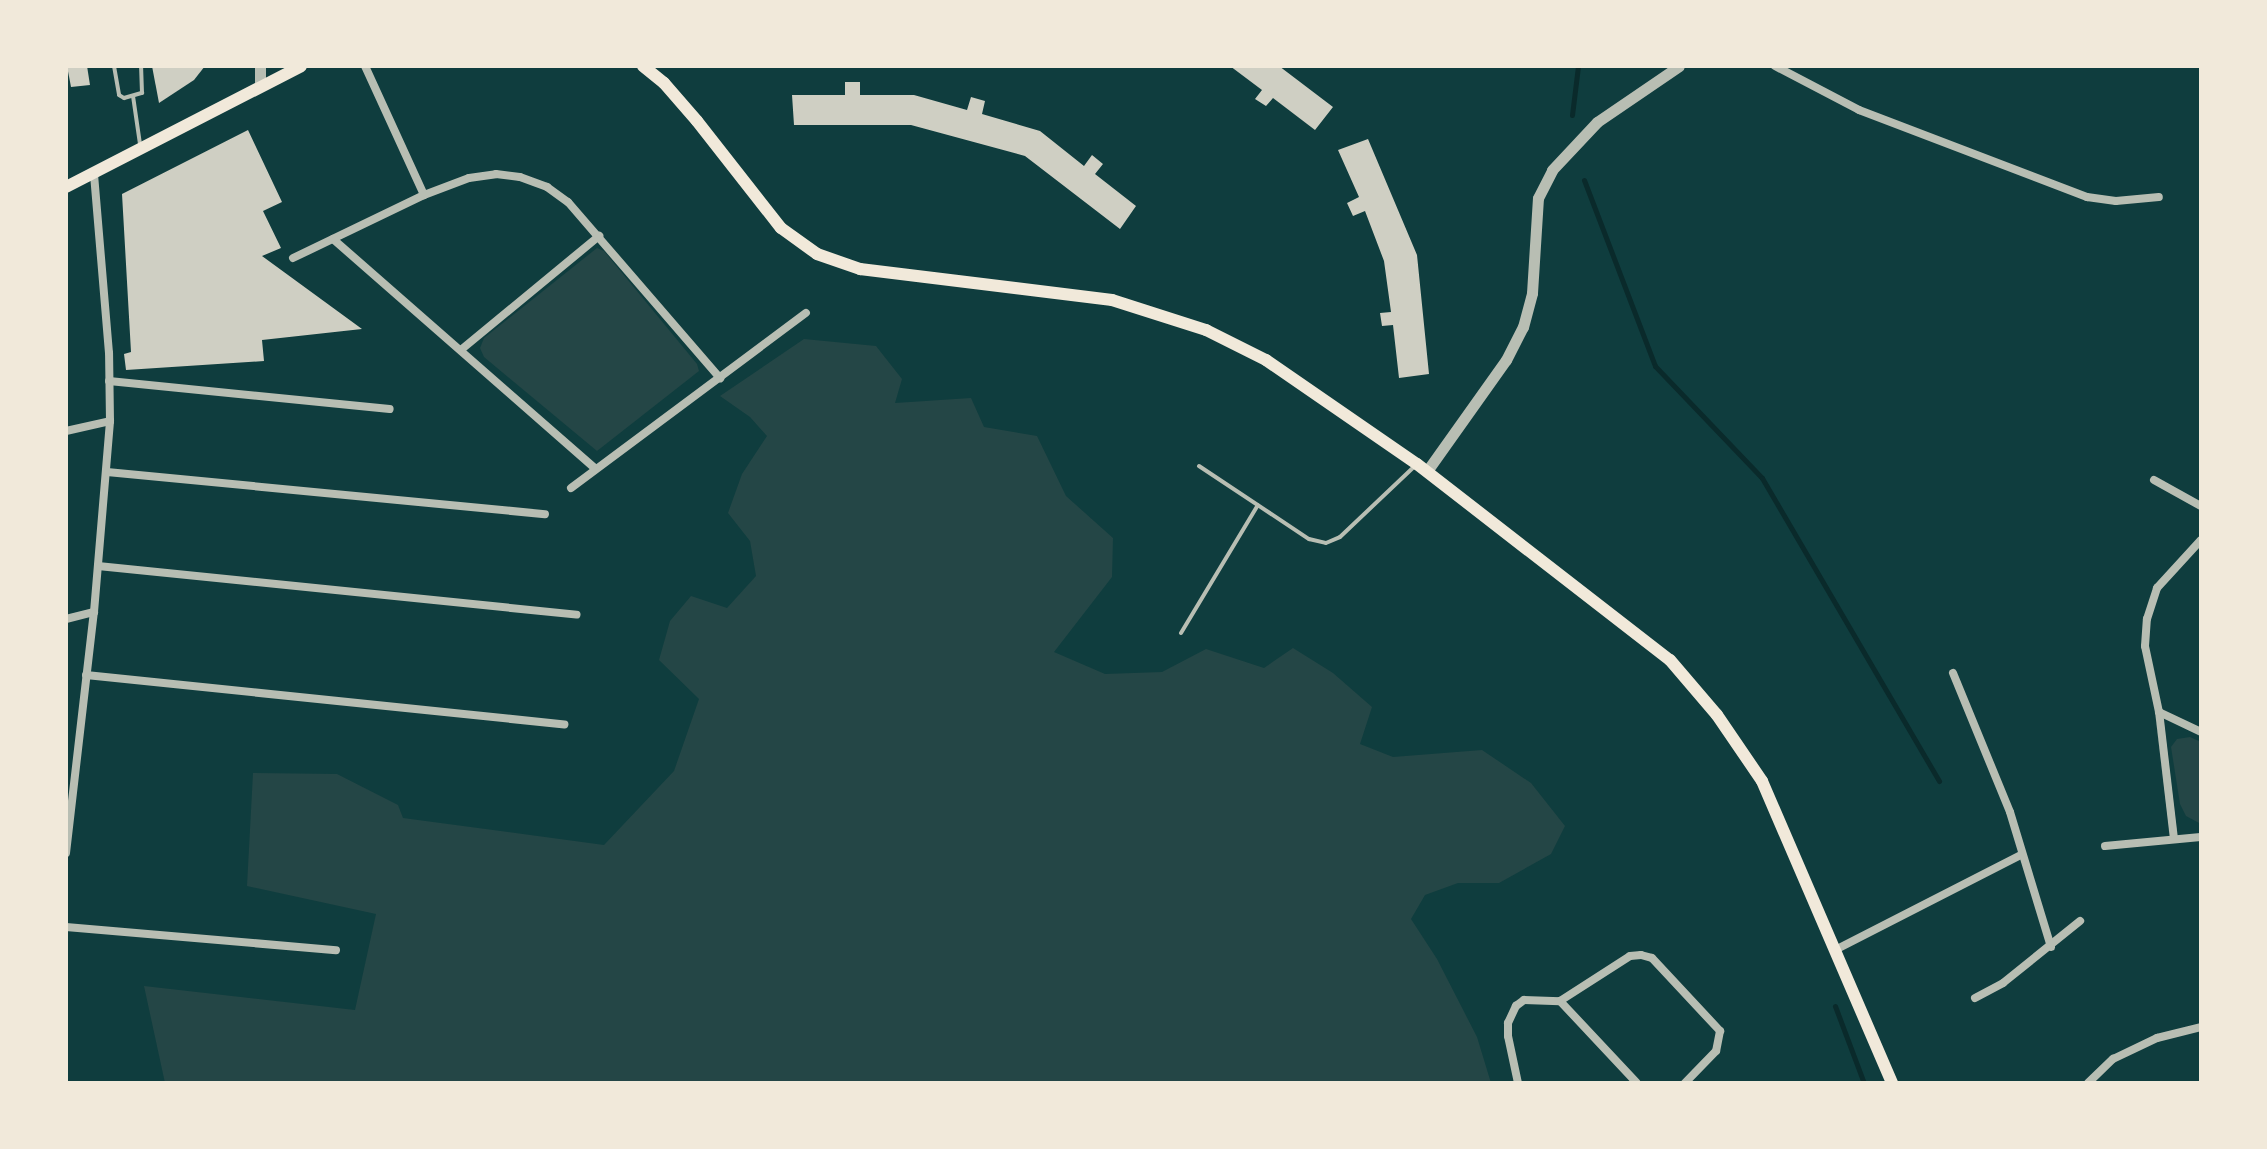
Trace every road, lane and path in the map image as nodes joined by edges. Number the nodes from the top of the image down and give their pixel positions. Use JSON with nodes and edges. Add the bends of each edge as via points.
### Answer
{"nodes":[{"id":1,"x":114,"y":66,"type":"edge"},
{"id":2,"x":141,"y":66,"type":"edge"},
{"id":3,"x":260,"y":66,"type":"edge"},
{"id":4,"x":301,"y":66,"type":"edge"},
{"id":5,"x":365,"y":66,"type":"edge"},
{"id":6,"x":643,"y":66,"type":"edge"},
{"id":7,"x":1679,"y":66,"type":"edge"},
{"id":8,"x":1775,"y":66,"type":"edge"},
{"id":9,"x":260,"y":86,"type":"junction"},
{"id":10,"x":133,"y":96,"type":"junction"},
{"id":11,"x":141,"y":151,"type":"junction"},
{"id":12,"x":94,"y":174,"type":"junction"},
{"id":13,"x":66,"y":187,"type":"edge"},
{"id":14,"x":424,"y":195,"type":"junction"},
{"id":15,"x":2159,"y":197,"type":"dead end"},
{"id":16,"x":599,"y":236,"type":"junction"},
{"id":17,"x":333,"y":239,"type":"junction"},
{"id":18,"x":293,"y":258,"type":"dead end"},
{"id":19,"x":806,"y":313,"type":"dead end"},
{"id":20,"x":462,"y":349,"type":"junction"},
{"id":21,"x":720,"y":378,"type":"junction"},
{"id":22,"x":109,"y":381,"type":"junction"},
{"id":23,"x":390,"y":409,"type":"dead end"},
{"id":24,"x":110,"y":421,"type":"junction"},
{"id":25,"x":66,"y":431,"type":"edge"},
{"id":26,"x":1199,"y":466,"type":"dead end"},
{"id":27,"x":1422,"y":467,"type":"junction"},
{"id":28,"x":596,"y":469,"type":"junction"},
{"id":29,"x":107,"y":472,"type":"junction"},
{"id":30,"x":2154,"y":480,"type":"dead end"},
{"id":31,"x":571,"y":488,"type":"dead end"},
{"id":32,"x":1258,"y":505,"type":"junction"},
{"id":33,"x":2201,"y":506,"type":"edge"},
{"id":34,"x":545,"y":514,"type":"dead end"},
{"id":35,"x":2201,"y":540,"type":"edge"},
{"id":36,"x":98,"y":566,"type":"junction"},
{"id":37,"x":94,"y":612,"type":"junction"},
{"id":38,"x":577,"y":615,"type":"dead end"},
{"id":39,"x":66,"y":619,"type":"edge"},
{"id":40,"x":1181,"y":633,"type":"dead end"},
{"id":41,"x":1953,"y":673,"type":"dead end"},
{"id":42,"x":86,"y":675,"type":"junction"},
{"id":43,"x":2159,"y":712,"type":"junction"},
{"id":44,"x":564,"y":724,"type":"dead end"},
{"id":45,"x":2201,"y":732,"type":"edge"},
{"id":46,"x":77,"y":768,"type":"junction"},
{"id":47,"x":66,"y":772,"type":"edge"},
{"id":48,"x":2201,"y":837,"type":"edge"},
{"id":49,"x":2174,"y":839,"type":"junction"},
{"id":50,"x":2105,"y":846,"type":"dead end"},
{"id":51,"x":66,"y":853,"type":"edge"},
{"id":52,"x":2021,"y":855,"type":"junction"},
{"id":53,"x":2080,"y":921,"type":"dead end"},
{"id":54,"x":66,"y":927,"type":"edge"},
{"id":55,"x":2051,"y":947,"type":"junction"},
{"id":56,"x":1837,"y":949,"type":"junction"},
{"id":57,"x":336,"y":950,"type":"dead end"},
{"id":58,"x":1975,"y":998,"type":"dead end"},
{"id":59,"x":1560,"y":1001,"type":"junction"},
{"id":60,"x":2201,"y":1027,"type":"edge"},
{"id":61,"x":1518,"y":1083,"type":"edge"},
{"id":62,"x":1637,"y":1083,"type":"edge"},
{"id":63,"x":1685,"y":1083,"type":"edge"},
{"id":64,"x":1892,"y":1083,"type":"edge"},
{"id":65,"x":2088,"y":1083,"type":"edge"}],
"edges":[{"from":1,"to":10,"type":"lane","via":[[119,95]]},
{"from":2,"to":10,"type":"lane","via":[[143,91]]},
{"from":3,"to":9,"type":"street"},
{"from":4,"to":9,"type":"main road"},
{"from":5,"to":14,"type":"street"},
{"from":6,"to":27,"type":"main road","via":[[697,121],[781,228],[817,254],[860,269],[1112,300],[1206,330],[1266,360]]},
{"from":7,"to":27,"type":"street","via":[[1597,122],[1552,170],[1538,198],[1532,293],[1523,327],[1506,360]]},
{"from":8,"to":15,"type":"street","via":[[1859,110],[2087,197]]},
{"from":9,"to":11,"type":"main road"},
{"from":10,"to":11,"type":"lane"},
{"from":11,"to":12,"type":"main road"},
{"from":12,"to":13,"type":"main road"},
{"from":12,"to":22,"type":"street"},
{"from":14,"to":16,"type":"street","via":[[469,178],[520,177],[568,202]]},
{"from":14,"to":17,"type":"street"},
{"from":16,"to":20,"type":"street"},
{"from":16,"to":21,"type":"street"},
{"from":17,"to":18,"type":"street"},
{"from":17,"to":20,"type":"street"},
{"from":19,"to":21,"type":"street"},
{"from":20,"to":28,"type":"street"},
{"from":21,"to":28,"type":"street"},
{"from":22,"to":23,"type":"street"},
{"from":22,"to":24,"type":"street"},
{"from":24,"to":25,"type":"street"},
{"from":24,"to":29,"type":"street"},
{"from":26,"to":32,"type":"lane"},
{"from":27,"to":32,"type":"lane","via":[[1326,543],[1309,539]]},
{"from":27,"to":56,"type":"main road","via":[[1670,660],[1708,704],[1762,781]]},
{"from":28,"to":31,"type":"street"},
{"from":29,"to":34,"type":"street"},
{"from":29,"to":36,"type":"street"},
{"from":30,"to":33,"type":"street"},
{"from":32,"to":40,"type":"lane"},
{"from":35,"to":43,"type":"street","via":[[2157,588],[2147,619],[2145,646]]},
{"from":36,"to":37,"type":"street"},
{"from":36,"to":38,"type":"street"},
{"from":37,"to":39,"type":"street"},
{"from":37,"to":42,"type":"street"},
{"from":41,"to":52,"type":"street","via":[[2010,812]]},
{"from":42,"to":44,"type":"street"},
{"from":42,"to":46,"type":"street"},
{"from":43,"to":45,"type":"street"},
{"from":43,"to":49,"type":"street"},
{"from":46,"to":47,"type":"street"},
{"from":46,"to":51,"type":"street"},
{"from":48,"to":49,"type":"street"},
{"from":49,"to":50,"type":"street"},
{"from":52,"to":55,"type":"street"},
{"from":52,"to":56,"type":"street"},
{"from":53,"to":55,"type":"street"},
{"from":54,"to":57,"type":"street"},
{"from":55,"to":58,"type":"street"},
{"from":56,"to":64,"type":"main road"},
{"from":59,"to":61,"type":"street","via":[[1524,1000],[1516,1006],[1508,1036]]},
{"from":59,"to":62,"type":"street"},
{"from":59,"to":63,"type":"street","via":[[1630,956],[1652,958],[1720,1031],[1716,1051]]},
{"from":60,"to":65,"type":"street","via":[[2157,1038],[2113,1059]]}]}
